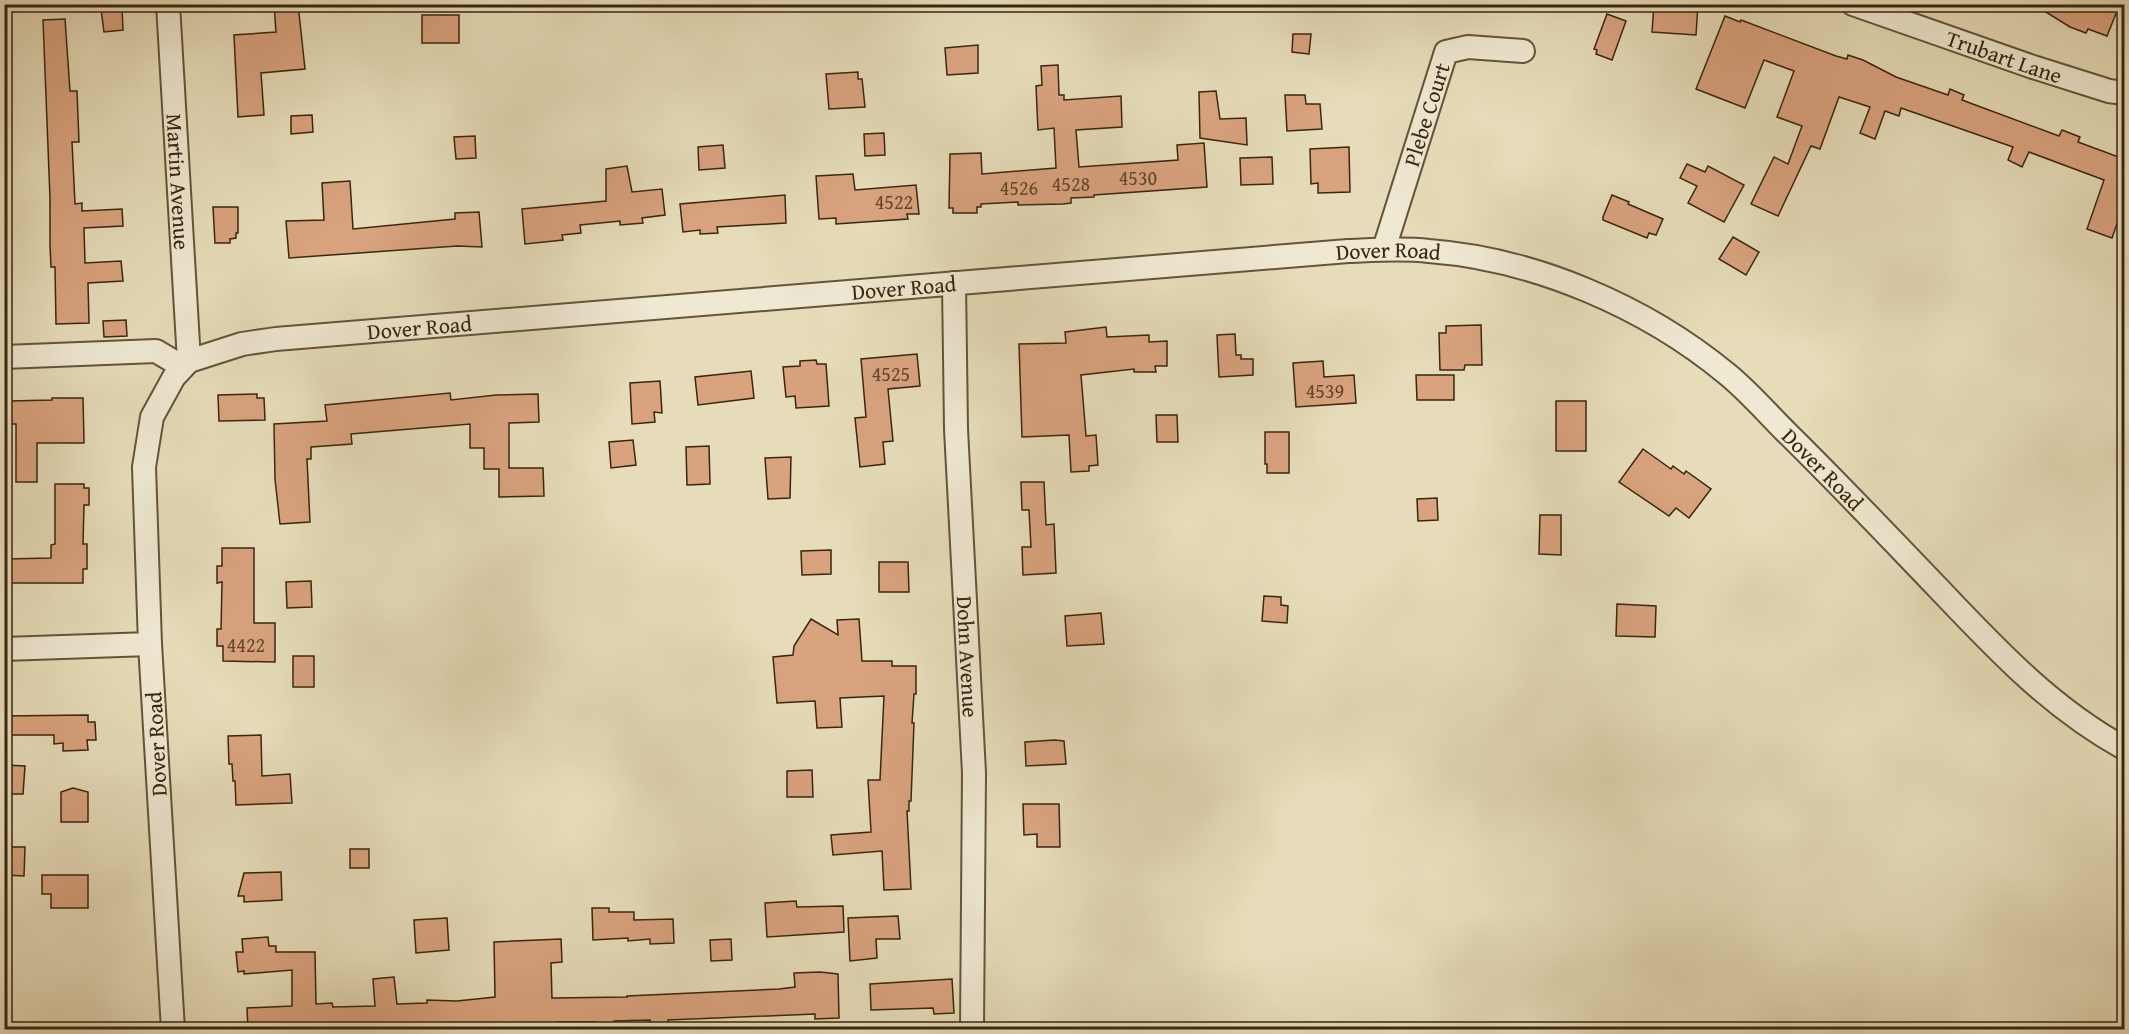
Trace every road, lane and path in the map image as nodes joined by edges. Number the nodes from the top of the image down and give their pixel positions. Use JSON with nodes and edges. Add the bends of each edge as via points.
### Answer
{"nodes":[{"id":1,"x":168,"y":4,"type":"edge"},
{"id":2,"x":1853,"y":4,"type":"edge"},
{"id":3,"x":1889,"y":10,"type":"edge"},
{"id":4,"x":1523,"y":51,"type":"dead end"},
{"id":5,"x":2124,"y":93,"type":"edge"},
{"id":6,"x":1384,"y":249,"type":"junction"},
{"id":7,"x":954,"y":282,"type":"junction"},
{"id":8,"x":4,"y":357,"type":"edge"},
{"id":9,"x":186,"y":364,"type":"junction"},
{"id":10,"x":150,"y":644,"type":"junction"},
{"id":11,"x":4,"y":649,"type":"edge"},
{"id":12,"x":2124,"y":748,"type":"edge"},
{"id":13,"x":173,"y":1029,"type":"edge"},
{"id":14,"x":972,"y":1029,"type":"edge"}],
"edges":[{"from":1,"to":9,"type":"street","name":"Martin Avenue"},
{"from":2,"to":3,"type":"street","name":"Trubart Lane"},
{"from":3,"to":5,"type":"street","name":"Trubart Lane","via":[[2033,67]]},
{"from":4,"to":6,"type":"street","name":"Plebe Court","via":[[1468,47],[1446,52]]},
{"from":6,"to":7,"type":"street","name":"Dover Road"},
{"from":6,"to":12,"type":"street","name":"Dover Road","via":[[1431,251],[1505,263],[1572,284],[1683,340],[1729,375],[2010,663],[2049,698]]},
{"from":7,"to":9,"type":"street","name":"Dover Road","via":[[276,339],[242,344]]},
{"from":7,"to":14,"type":"street","name":"Dohn Avenue","via":[[956,429],[974,773]]},
{"from":8,"to":9,"type":"street","via":[[156,351]]},
{"from":9,"to":10,"type":"street","name":"Dover Road","via":[[174,377],[152,417],[144,467]]},
{"from":10,"to":11,"type":"street"},
{"from":10,"to":13,"type":"street","name":"Dover Road"}]}
